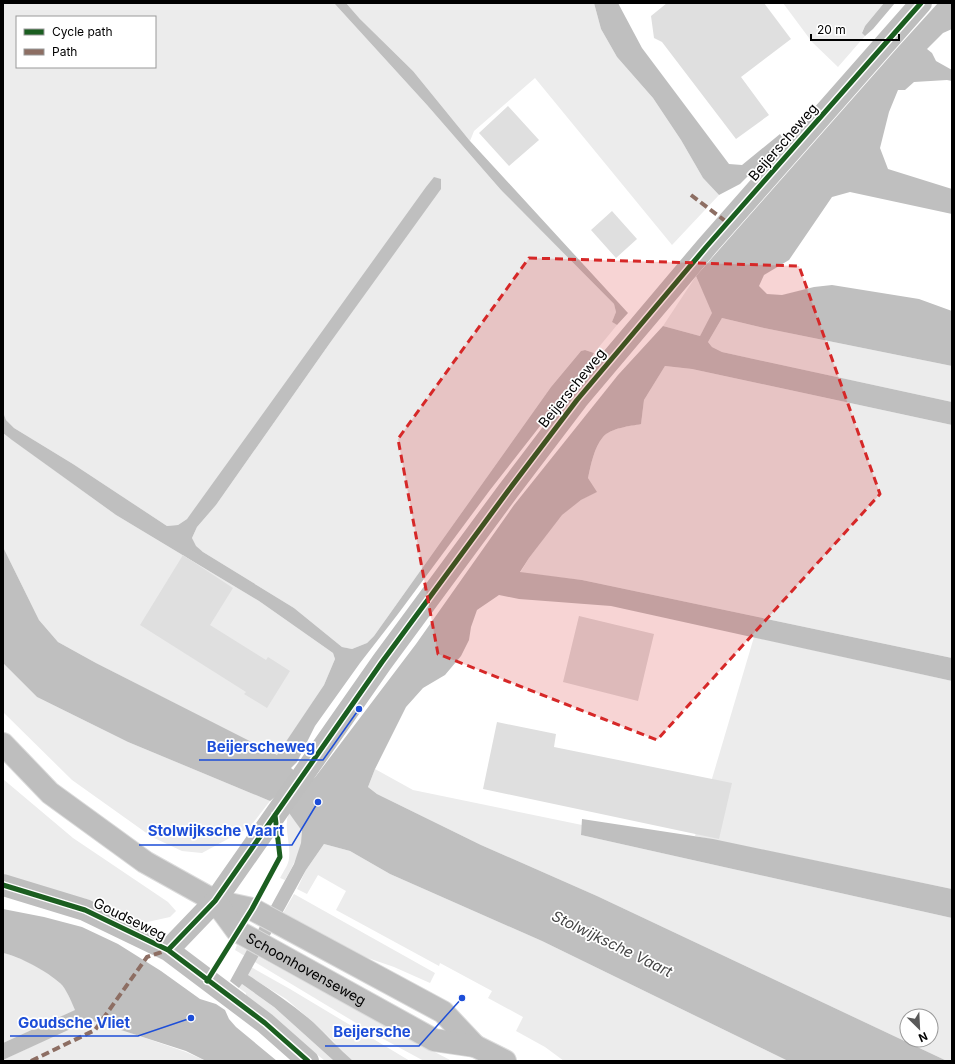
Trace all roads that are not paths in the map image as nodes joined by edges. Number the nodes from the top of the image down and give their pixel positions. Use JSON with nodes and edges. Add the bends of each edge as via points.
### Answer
{"nodes":[{"id":1,"x":921,"y":3,"type":"edge"},
{"id":2,"x":3,"y":744,"type":"edge"},
{"id":3,"x":3,"y":885,"type":"edge"},
{"id":4,"x":215,"y":901,"type":"junction"},
{"id":5,"x":168,"y":950,"type":"junction"},
{"id":6,"x":475,"y":1046,"type":"junction"},
{"id":7,"x":308,"y":1061,"type":"edge"},
{"id":8,"x":505,"y":1061,"type":"edge"}],
"edges":[{"from":1,"to":4,"type":"street","name":"Beijerscheweg","via":[[707,246],[577,400],[382,662]]},
{"from":2,"to":4,"type":"street","name":"Schoonhovenseweg","via":[[50,794],[145,862]]},
{"from":3,"to":5,"type":"street","name":"Goudseweg","via":[[86,910]]},
{"from":4,"to":5,"type":"street"},
{"from":4,"to":6,"type":"street","name":"Schoonhovenseweg","via":[[252,909],[443,1012]]},
{"from":4,"to":6,"type":"street","name":"Schoonhovenseweg","via":[[237,931],[244,935],[434,1040]]},
{"from":5,"to":7,"type":"street","name":"Goudseweg","via":[[265,1023]]},
{"from":6,"to":8,"type":"street","name":"Schoonhovenseweg"}]}
